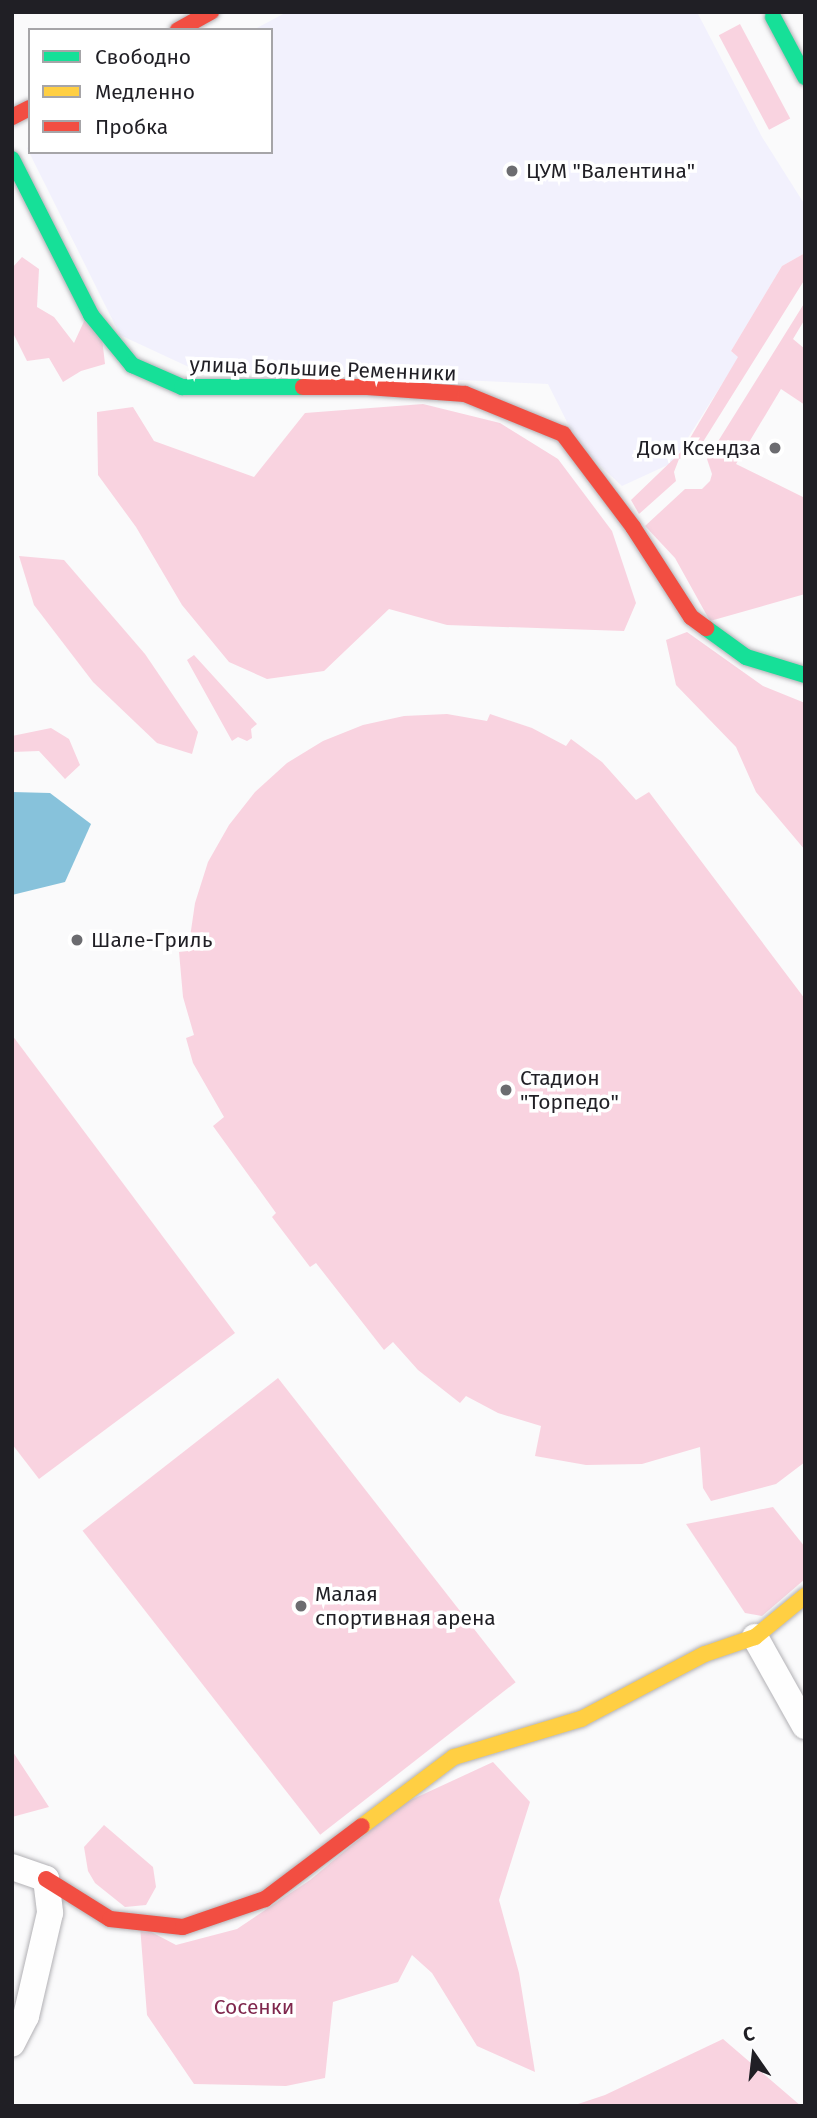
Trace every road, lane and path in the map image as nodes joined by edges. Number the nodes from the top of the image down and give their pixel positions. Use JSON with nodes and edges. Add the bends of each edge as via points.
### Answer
{"nodes":[{"id":1,"x":211,"y":12,"type":"edge"},
{"id":2,"x":773,"y":17,"type":"dead end"},
{"id":3,"x":182,"y":28,"type":"edge"},
{"id":4,"x":805,"y":77,"type":"edge"},
{"id":5,"x":28,"y":109,"type":"edge"},
{"id":6,"x":12,"y":117,"type":"edge"},
{"id":7,"x":12,"y":159,"type":"edge"},
{"id":8,"x":805,"y":675,"type":"edge"},
{"id":9,"x":805,"y":1596,"type":"edge"},
{"id":10,"x":755,"y":1637,"type":"junction"},
{"id":11,"x":805,"y":1726,"type":"edge"},
{"id":12,"x":12,"y":1867,"type":"edge"},
{"id":13,"x":46,"y":1880,"type":"junction"},
{"id":14,"x":12,"y":2044,"type":"edge"}],
"edges":[{"from":1,"to":3,"type":"street"},
{"from":2,"to":4,"type":"street"},
{"from":5,"to":6,"type":"street"},
{"from":7,"to":8,"type":"street","name":"улица Большие Ременники","via":[[91,315],[132,365],[182,387],[367,387],[465,394],[563,434],[633,527],[691,617],[746,657]]},
{"from":9,"to":10,"type":"street"},
{"from":10,"to":11,"type":"street"},
{"from":10,"to":13,"type":"street","via":[[705,1654],[581,1719],[454,1757],[265,1899],[218,1917],[183,1927],[110,1919]]},
{"from":12,"to":13,"type":"street"},
{"from":13,"to":14,"type":"street","via":[[50,1913],[26,2016]]}]}
